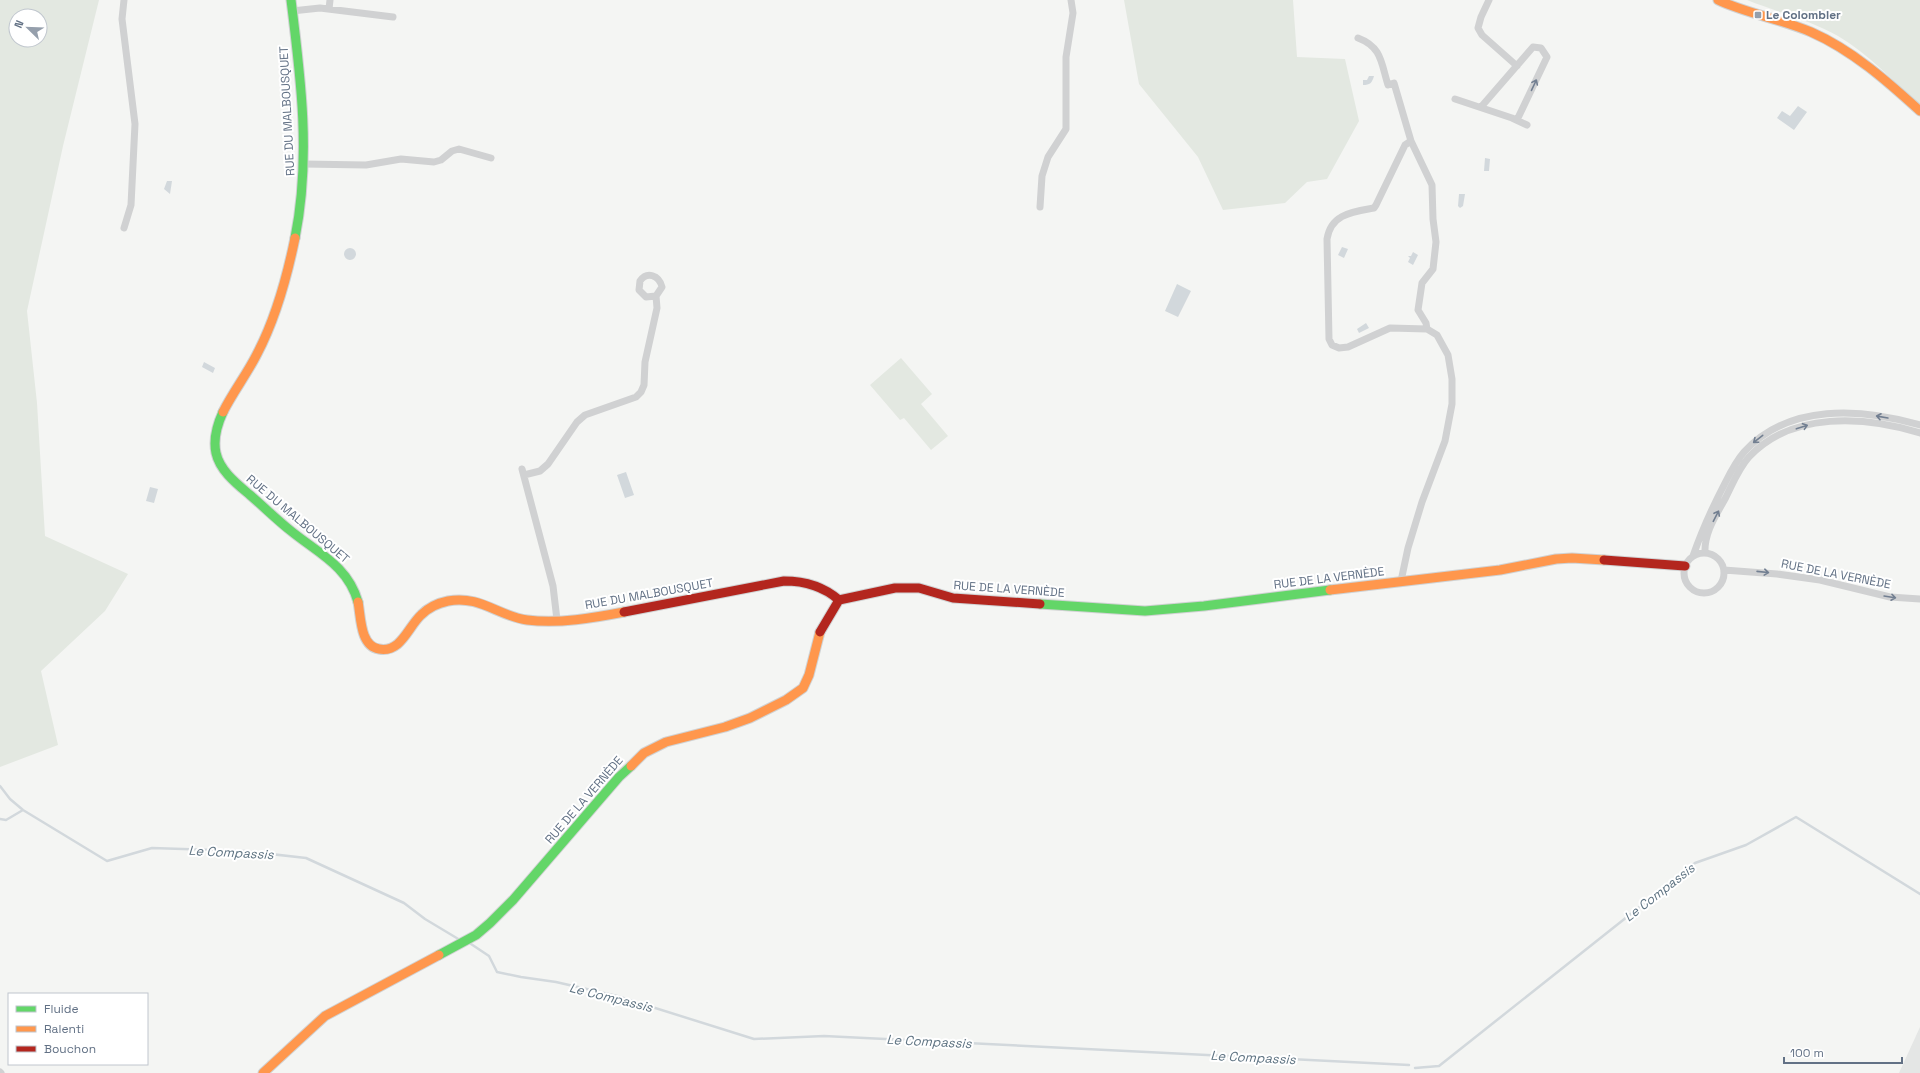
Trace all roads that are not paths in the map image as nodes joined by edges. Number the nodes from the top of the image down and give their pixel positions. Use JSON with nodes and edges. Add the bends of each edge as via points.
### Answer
{"nodes":[{"id":1,"x":124,"y":0,"type":"edge"},
{"id":2,"x":291,"y":0,"type":"edge"},
{"id":3,"x":330,"y":0,"type":"edge"},
{"id":4,"x":1071,"y":0,"type":"edge"},
{"id":5,"x":1489,"y":0,"type":"edge"},
{"id":6,"x":1718,"y":0,"type":"edge"},
{"id":7,"x":330,"y":9,"type":"junction"},
{"id":8,"x":292,"y":11,"type":"junction"},
{"id":9,"x":393,"y":17,"type":"dead end"},
{"id":10,"x":1358,"y":38,"type":"dead end"},
{"id":11,"x":1517,"y":66,"type":"junction"},
{"id":12,"x":1455,"y":99,"type":"dead end"},
{"id":13,"x":1481,"y":107,"type":"junction"},
{"id":14,"x":1920,"y":111,"type":"edge"},
{"id":15,"x":1517,"y":120,"type":"junction"},
{"id":16,"x":1527,"y":125,"type":"dead end"},
{"id":17,"x":1411,"y":142,"type":"junction"},
{"id":18,"x":491,"y":158,"type":"dead end"},
{"id":19,"x":303,"y":164,"type":"junction"},
{"id":20,"x":1040,"y":207,"type":"dead end"},
{"id":21,"x":124,"y":228,"type":"dead end"},
{"id":22,"x":656,"y":296,"type":"dead end"},
{"id":23,"x":1427,"y":329,"type":"junction"},
{"id":24,"x":1920,"y":425,"type":"edge"},
{"id":25,"x":1920,"y":433,"type":"edge"},
{"id":26,"x":1706,"y":553,"type":"junction"},
{"id":27,"x":1693,"y":556,"type":"junction"},
{"id":28,"x":1685,"y":566,"type":"junction"},
{"id":29,"x":1724,"y":570,"type":"junction"},
{"id":30,"x":1401,"y":581,"type":"junction"},
{"id":31,"x":1920,"y":599,"type":"edge"},
{"id":32,"x":839,"y":600,"type":"junction"},
{"id":33,"x":557,"y":620,"type":"junction"},
{"id":34,"x":263,"y":1073,"type":"edge"}],
"edges":[{"from":1,"to":21,"type":"street","via":[[122,20],[135,124],[131,205]]},
{"from":2,"to":8,"type":"street","name":"RUE DU MALBOUSQUET"},
{"from":3,"to":7,"type":"street"},
{"from":4,"to":20,"type":"street","via":[[1073,13],[1066,57],[1066,129],[1048,157],[1042,176]]},
{"from":5,"to":11,"type":"street","via":[[1480,17],[1478,28]]},
{"from":6,"to":14,"type":"street","via":[[1822,37],[1862,64]]},
{"from":7,"to":8,"type":"street"},
{"from":7,"to":9,"type":"street"},
{"from":8,"to":19,"type":"street","name":"RUE DU MALBOUSQUET","via":[[300,79]]},
{"from":10,"to":17,"type":"street","via":[[1374,46],[1379,54],[1388,85],[1394,84]]},
{"from":11,"to":13,"type":"street"},
{"from":15,"to":11,"type":"street","one_way":true,"via":[[1547,57],[1541,48],[1533,47]]},
{"from":12,"to":13,"type":"street"},
{"from":13,"to":15,"type":"street"},
{"from":15,"to":16,"type":"street"},
{"from":17,"to":23,"type":"street","via":[[1427,171],[1434,197],[1432,210],[1436,252],[1433,269],[1422,283],[1418,310]]},
{"from":17,"to":23,"type":"street","via":[[1405,145],[1376,206],[1337,218],[1328,231],[1329,339],[1332,345],[1340,348],[1348,347],[1390,328]]},
{"from":18,"to":19,"type":"street","via":[[459,149],[434,162],[401,159],[366,165]]},
{"from":19,"to":33,"type":"street","name":"RUE DU MALBOUSQUET","via":[[299,215],[283,287],[255,359],[221,416],[215,433],[214,450],[218,461],[234,481],[276,519],[335,563],[347,576],[357,598],[366,640],[371,646],[384,650],[397,646],[421,615],[437,604],[452,600],[485,603],[523,620]]},
{"from":22,"to":33,"type":"street","via":[[657,308],[641,392],[636,397],[584,415],[548,464],[540,471],[523,472],[553,586]]},
{"from":23,"to":30,"type":"street","via":[[1437,335],[1448,355],[1452,379],[1452,404],[1445,441],[1422,502]]},
{"from":24,"to":27,"type":"street","one_way":true,"via":[[1853,412],[1818,414],[1770,430],[1754,441],[1733,467],[1702,528]]},
{"from":26,"to":25,"type":"street","one_way":true,"via":[[1705,542],[1709,529],[1739,471],[1748,458],[1773,438],[1818,422],[1851,420],[1906,428]]},
{"from":26,"to":27,"type":"street"},
{"from":26,"to":29,"type":"street","via":[[1718,558]]},
{"from":27,"to":28,"type":"street"},
{"from":28,"to":29,"type":"street","via":[[1683,572],[1687,584],[1697,592],[1704,593],[1716,589],[1724,577]]},
{"from":28,"to":30,"type":"street","name":"RUE DE LA VERNÈDE","via":[[1572,558],[1500,570]]},
{"from":29,"to":31,"type":"street","name":"RUE DE LA VERNÈDE","one_way":true,"via":[[1820,580],[1890,597]]},
{"from":30,"to":32,"type":"street","name":"RUE DE LA VERNÈDE","via":[[1204,606],[1145,610],[954,598],[919,588],[869,591]]},
{"from":32,"to":33,"type":"street","name":"RUE DU MALBOUSQUET","via":[[822,588],[806,582],[792,582],[769,584],[635,611]]},
{"from":32,"to":34,"type":"street","name":"RUE DE LA VERNÈDE","via":[[818,635],[809,675],[803,688],[786,700],[750,718],[666,742],[644,753],[618,777],[545,864],[476,935],[325,1016]]}]}
